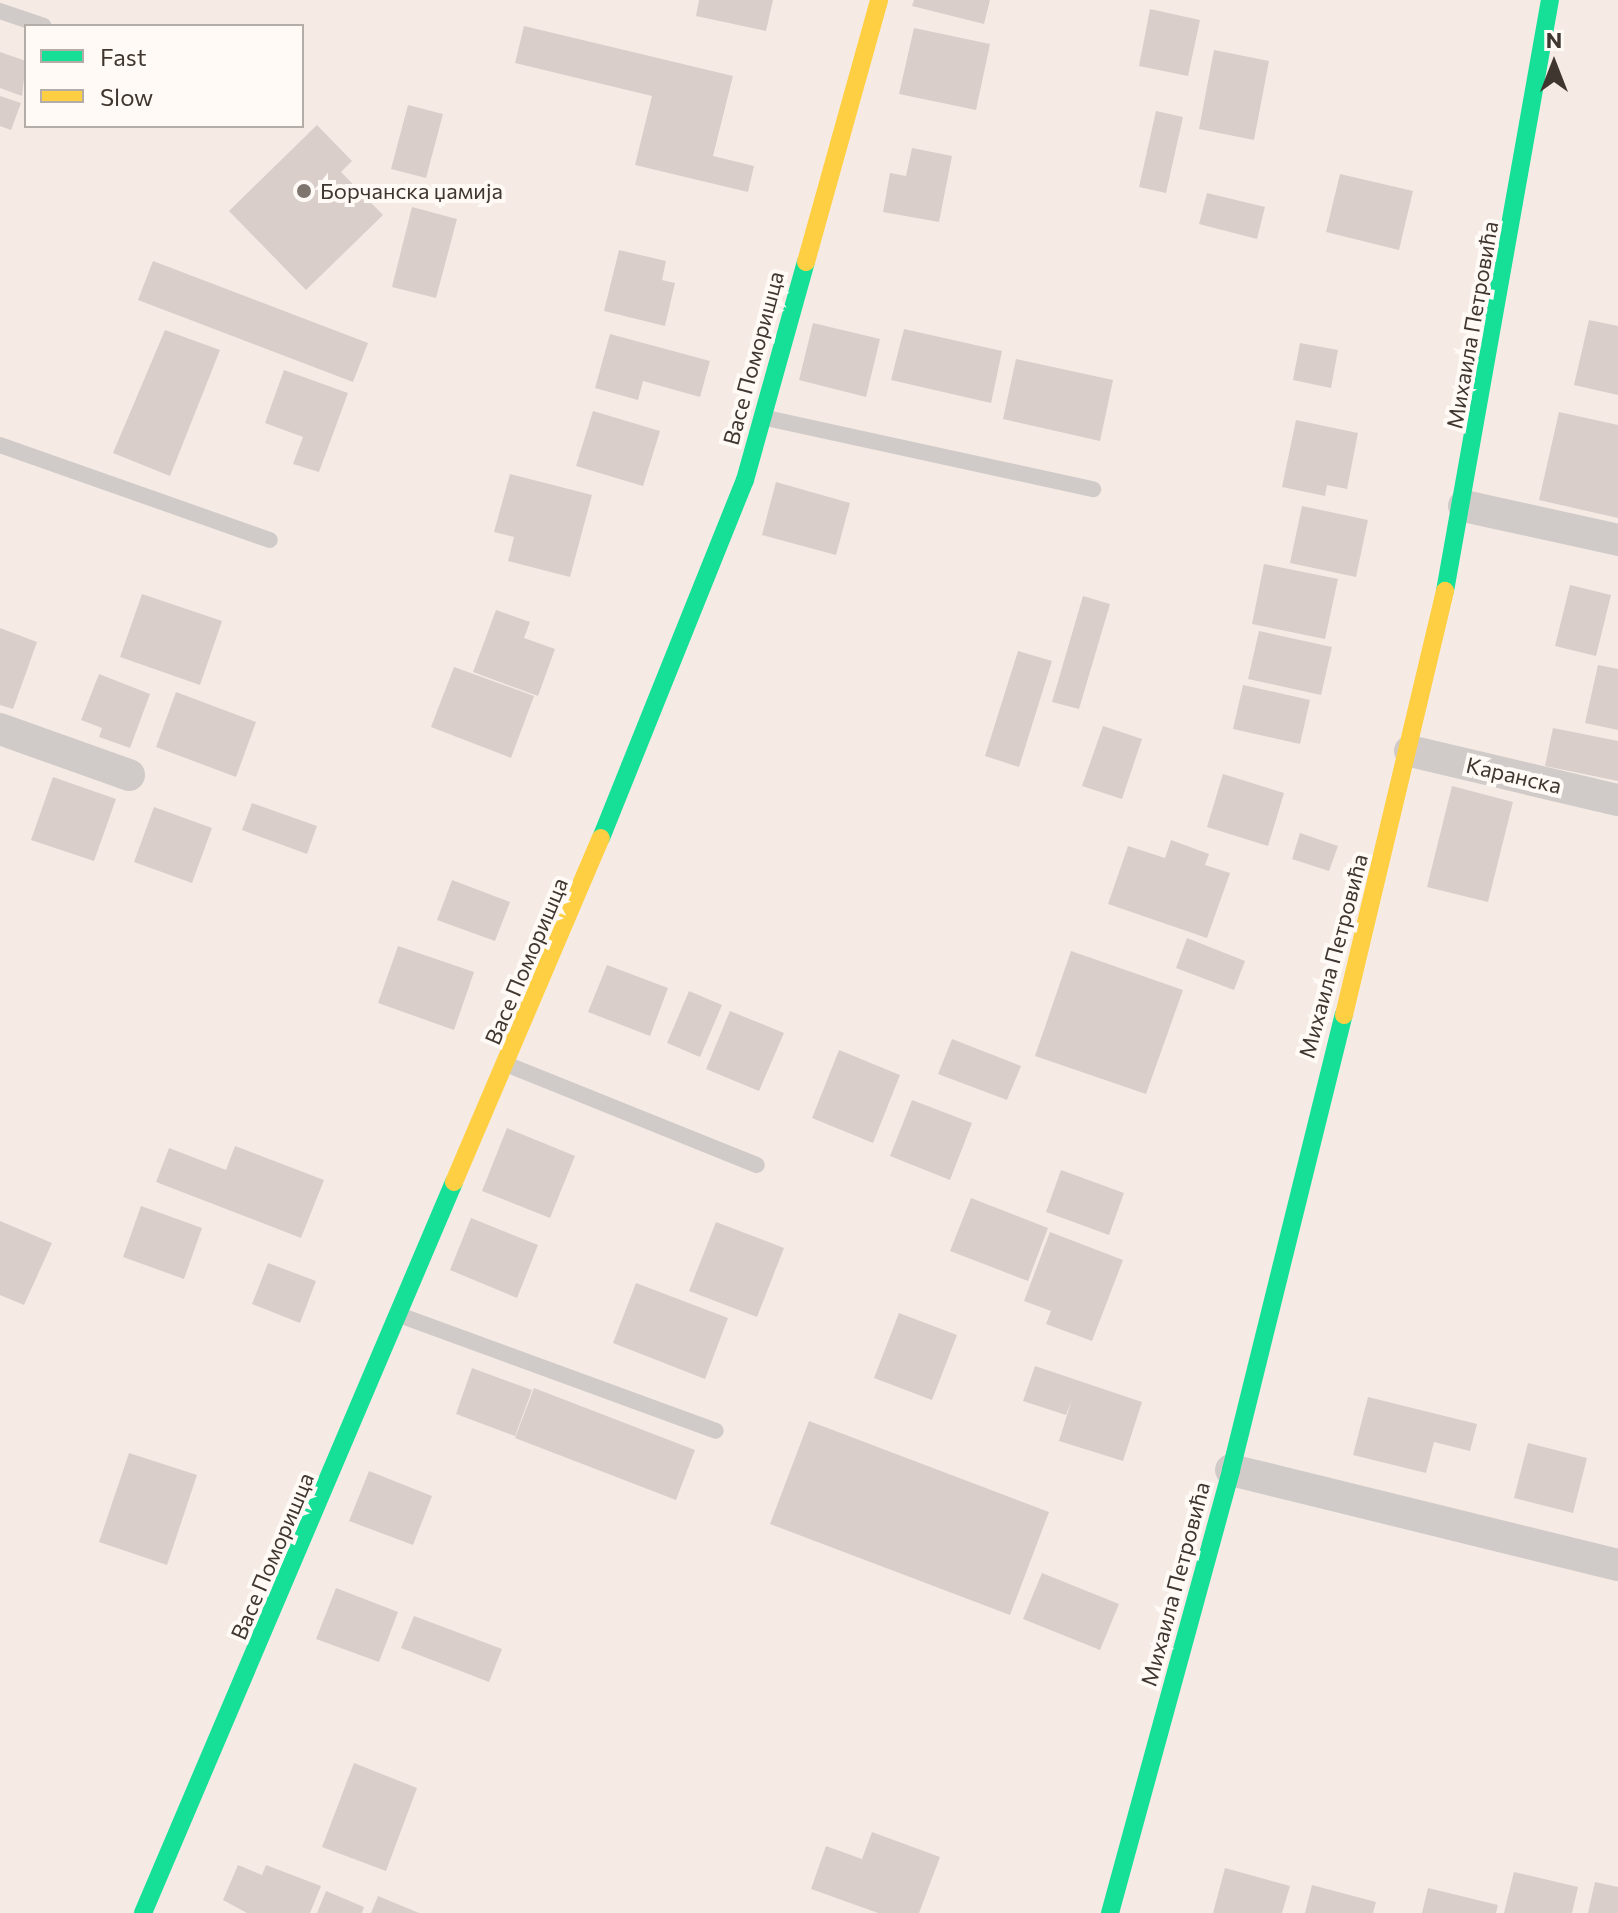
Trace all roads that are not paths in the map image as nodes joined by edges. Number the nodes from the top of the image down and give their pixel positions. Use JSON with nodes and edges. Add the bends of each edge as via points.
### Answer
{"nodes":[{"id":1,"x":879,"y":0,"type":"edge"},
{"id":2,"x":1550,"y":0,"type":"edge"},
{"id":3,"x":0,"y":11,"type":"edge"},
{"id":4,"x":38,"y":24,"type":"edge"},
{"id":5,"x":761,"y":417,"type":"junction"},
{"id":6,"x":0,"y":445,"type":"edge"},
{"id":7,"x":1093,"y":489,"type":"dead end"},
{"id":8,"x":1464,"y":506,"type":"junction"},
{"id":9,"x":270,"y":540,"type":"dead end"},
{"id":10,"x":1618,"y":540,"type":"edge"},
{"id":11,"x":0,"y":729,"type":"edge"},
{"id":12,"x":1410,"y":751,"type":"junction"},
{"id":13,"x":129,"y":775,"type":"dead end"},
{"id":14,"x":1618,"y":800,"type":"edge"},
{"id":15,"x":508,"y":1065,"type":"junction"},
{"id":16,"x":757,"y":1165,"type":"dead end"},
{"id":17,"x":402,"y":1316,"type":"junction"},
{"id":18,"x":716,"y":1431,"type":"dead end"},
{"id":19,"x":1231,"y":1470,"type":"junction"},
{"id":20,"x":1618,"y":1565,"type":"edge"},
{"id":21,"x":143,"y":1913,"type":"edge"},
{"id":22,"x":1110,"y":1913,"type":"edge"}],
"edges":[{"from":1,"to":5,"type":"street","name":"Васе Поморишца"},
{"from":2,"to":8,"type":"street","name":"Михаила Петровића"},
{"from":3,"to":4,"type":"lane"},
{"from":5,"to":7,"type":"lane"},
{"from":5,"to":15,"type":"street","name":"Васе Поморишца","via":[[745,480],[689,632]]},
{"from":6,"to":9,"type":"lane"},
{"from":8,"to":10,"type":"street"},
{"from":8,"to":12,"type":"street","name":"Михаила Петровића"},
{"from":11,"to":13,"type":"street"},
{"from":12,"to":14,"type":"street","name":"Каранска"},
{"from":12,"to":19,"type":"street","name":"Михаила Петровића"},
{"from":15,"to":16,"type":"lane"},
{"from":15,"to":17,"type":"street","name":"Васе Поморишца"},
{"from":17,"to":18,"type":"lane"},
{"from":17,"to":21,"type":"street","name":"Васе Поморишца"},
{"from":19,"to":20,"type":"street"},
{"from":19,"to":22,"type":"street","name":"Михаила Петровића"}]}
